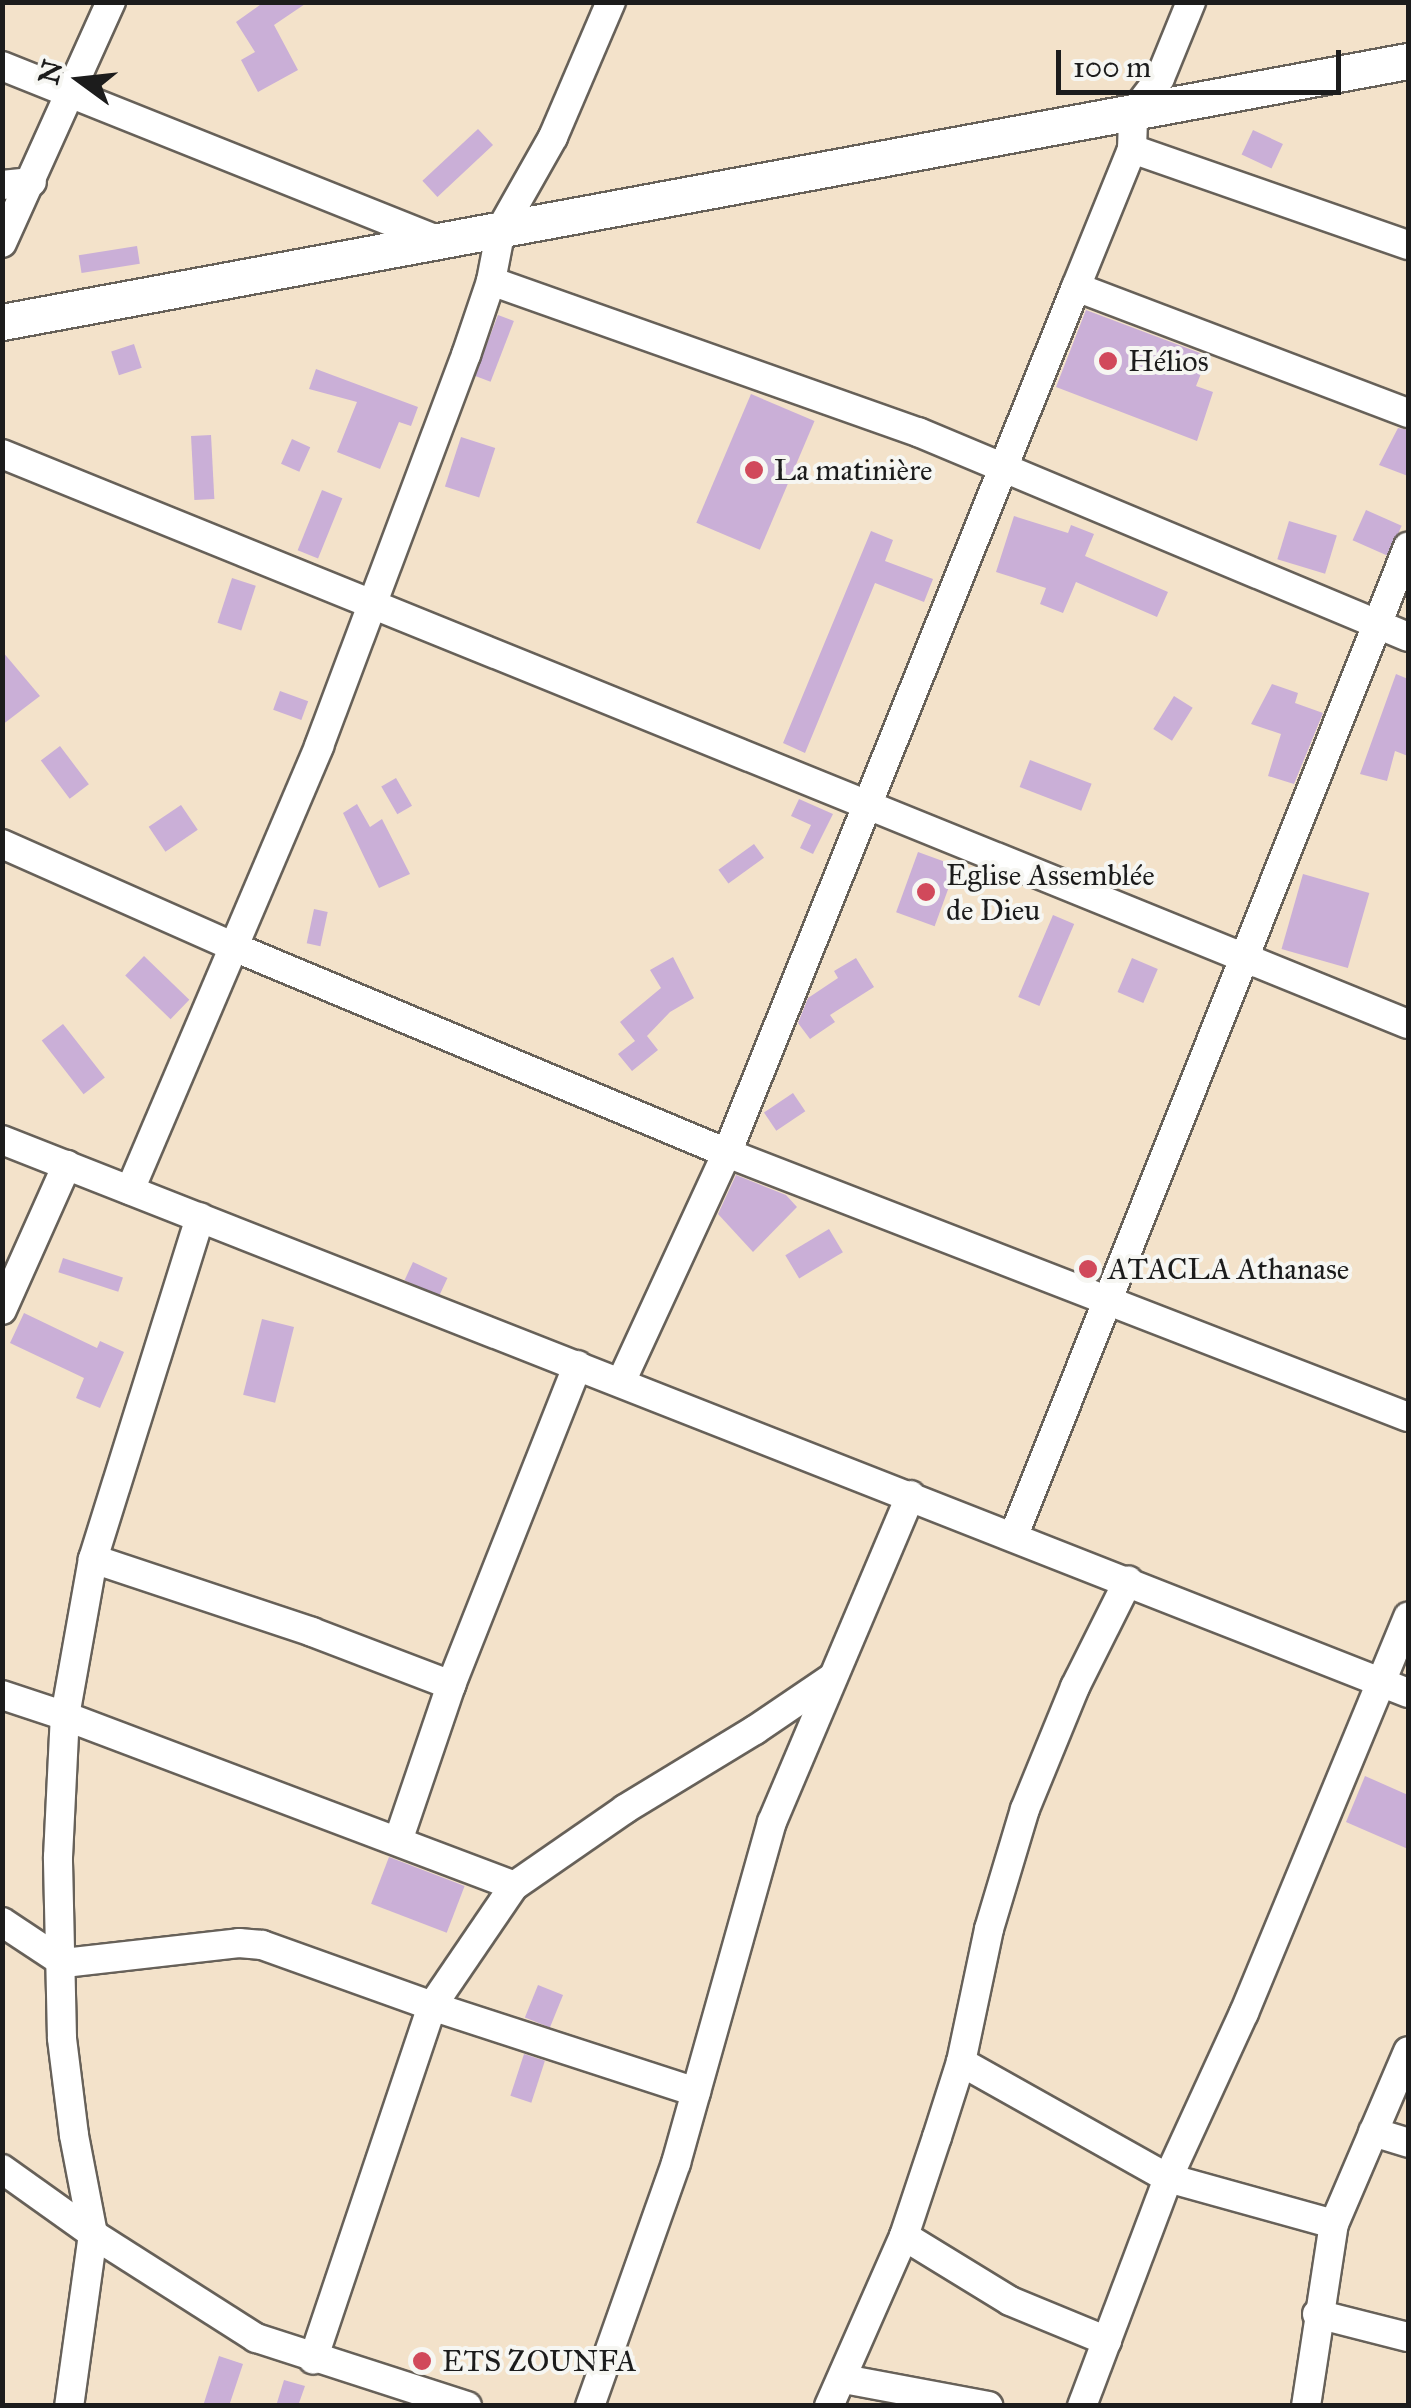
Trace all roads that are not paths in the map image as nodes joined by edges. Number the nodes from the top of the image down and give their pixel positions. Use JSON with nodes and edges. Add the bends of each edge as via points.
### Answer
{"nodes":[{"id":1,"x":112,"y":2,"type":"edge"},
{"id":2,"x":611,"y":2,"type":"edge"},
{"id":3,"x":1190,"y":2,"type":"edge"},
{"id":4,"x":1408,"y":62,"type":"edge"},
{"id":5,"x":2,"y":66,"type":"edge"},
{"id":6,"x":70,"y":95,"type":"junction"},
{"id":7,"x":1132,"y":112,"type":"junction"},
{"id":8,"x":1132,"y":149,"type":"junction"},
{"id":9,"x":32,"y":182,"type":"junction"},
{"id":10,"x":2,"y":185,"type":"edge"},
{"id":11,"x":501,"y":229,"type":"junction"},
{"id":12,"x":440,"y":240,"type":"junction"},
{"id":13,"x":2,"y":243,"type":"edge"},
{"id":14,"x":1408,"y":245,"type":"edge"},
{"id":15,"x":490,"y":280,"type":"junction"},
{"id":16,"x":1076,"y":287,"type":"junction"},
{"id":17,"x":2,"y":322,"type":"edge"},
{"id":18,"x":1408,"y":413,"type":"edge"},
{"id":19,"x":2,"y":454,"type":"edge"},
{"id":20,"x":1003,"y":468,"type":"junction"},
{"id":21,"x":1408,"y":548,"type":"edge"},
{"id":22,"x":371,"y":606,"type":"junction"},
{"id":23,"x":1376,"y":624,"type":"junction"},
{"id":24,"x":1408,"y":637,"type":"edge"},
{"id":25,"x":868,"y":804,"type":"junction"},
{"id":26,"x":2,"y":844,"type":"edge"},
{"id":27,"x":234,"y":946,"type":"junction"},
{"id":28,"x":1246,"y":961,"type":"junction"},
{"id":29,"x":1408,"y":1024,"type":"edge"},
{"id":30,"x":2,"y":1140,"type":"edge"},
{"id":31,"x":727,"y":1153,"type":"junction"},
{"id":32,"x":67,"y":1165,"type":"junction"},
{"id":33,"x":130,"y":1190,"type":"junction"},
{"id":34,"x":200,"y":1217,"type":"junction"},
{"id":35,"x":1106,"y":1303,"type":"junction"},
{"id":36,"x":2,"y":1310,"type":"edge"},
{"id":37,"x":578,"y":1365,"type":"junction"},
{"id":38,"x":621,"y":1382,"type":"junction"},
{"id":39,"x":1408,"y":1417,"type":"edge"},
{"id":40,"x":911,"y":1495,"type":"junction"},
{"id":41,"x":1014,"y":1535,"type":"junction"},
{"id":42,"x":93,"y":1559,"type":"junction"},
{"id":43,"x":1128,"y":1580,"type":"junction"},
{"id":44,"x":1408,"y":1618,"type":"edge"},
{"id":45,"x":832,"y":1678,"type":"junction"},
{"id":46,"x":1381,"y":1682,"type":"junction"},
{"id":47,"x":452,"y":1685,"type":"junction"},
{"id":48,"x":1408,"y":1693,"type":"edge"},
{"id":49,"x":2,"y":1695,"type":"edge"},
{"id":50,"x":65,"y":1716,"type":"junction"},
{"id":51,"x":398,"y":1841,"type":"junction"},
{"id":52,"x":514,"y":1886,"type":"junction"},
{"id":53,"x":2,"y":1922,"type":"edge"},
{"id":54,"x":64,"y":1963,"type":"junction"},
{"id":55,"x":432,"y":2006,"type":"junction"},
{"id":56,"x":1408,"y":2052,"type":"edge"},
{"id":57,"x":961,"y":2062,"type":"junction"},
{"id":58,"x":696,"y":2092,"type":"junction"},
{"id":59,"x":1373,"y":2132,"type":"junction"},
{"id":60,"x":1408,"y":2143,"type":"edge"},
{"id":61,"x":2,"y":2169,"type":"edge"},
{"id":62,"x":1168,"y":2178,"type":"junction"},
{"id":63,"x":1334,"y":2224,"type":"junction"},
{"id":64,"x":94,"y":2234,"type":"junction"},
{"id":65,"x":904,"y":2236,"type":"junction"},
{"id":66,"x":1317,"y":2314,"type":"junction"},
{"id":67,"x":1408,"y":2337,"type":"edge"},
{"id":68,"x":1106,"y":2340,"type":"junction"},
{"id":69,"x":313,"y":2358,"type":"junction"},
{"id":70,"x":844,"y":2379,"type":"junction"},
{"id":71,"x":69,"y":2406,"type":"edge"},
{"id":72,"x":466,"y":2406,"type":"edge"},
{"id":73,"x":590,"y":2406,"type":"edge"},
{"id":74,"x":830,"y":2406,"type":"edge"},
{"id":75,"x":988,"y":2406,"type":"edge"},
{"id":76,"x":1082,"y":2406,"type":"edge"},
{"id":77,"x":1306,"y":2406,"type":"edge"}],
"edges":[{"from":1,"to":6,"type":"street"},
{"from":2,"to":11,"type":"street","via":[[553,137]]},
{"from":3,"to":7,"type":"street","via":[[1160,78]]},
{"from":4,"to":7,"type":"main road"},
{"from":5,"to":6,"type":"street"},
{"from":6,"to":9,"type":"street"},
{"from":6,"to":12,"type":"street"},
{"from":7,"to":8,"type":"street"},
{"from":7,"to":11,"type":"main road"},
{"from":8,"to":14,"type":"street"},
{"from":8,"to":16,"type":"street"},
{"from":9,"to":10,"type":"street"},
{"from":9,"to":13,"type":"street"},
{"from":11,"to":12,"type":"main road"},
{"from":11,"to":15,"type":"street"},
{"from":12,"to":17,"type":"main road"},
{"from":15,"to":20,"type":"street"},
{"from":15,"to":22,"type":"street"},
{"from":16,"to":18,"type":"street"},
{"from":16,"to":20,"type":"street"},
{"from":19,"to":22,"type":"street"},
{"from":20,"to":23,"type":"street"},
{"from":20,"to":25,"type":"street"},
{"from":21,"to":23,"type":"street"},
{"from":22,"to":25,"type":"street"},
{"from":22,"to":27,"type":"street","via":[[320,746]]},
{"from":23,"to":24,"type":"street"},
{"from":23,"to":28,"type":"street"},
{"from":25,"to":28,"type":"street"},
{"from":25,"to":31,"type":"street"},
{"from":26,"to":27,"type":"street"},
{"from":27,"to":31,"type":"street"},
{"from":27,"to":33,"type":"street"},
{"from":28,"to":29,"type":"street"},
{"from":28,"to":35,"type":"street"},
{"from":30,"to":32,"type":"street"},
{"from":31,"to":35,"type":"street"},
{"from":31,"to":38,"type":"street"},
{"from":32,"to":33,"type":"street"},
{"from":32,"to":36,"type":"street"},
{"from":33,"to":34,"type":"street"},
{"from":34,"to":37,"type":"street"},
{"from":34,"to":42,"type":"street"},
{"from":35,"to":39,"type":"street"},
{"from":35,"to":41,"type":"street"},
{"from":37,"to":38,"type":"street"},
{"from":37,"to":47,"type":"street"},
{"from":38,"to":40,"type":"street"},
{"from":40,"to":41,"type":"street"},
{"from":40,"to":45,"type":"street"},
{"from":41,"to":43,"type":"street"},
{"from":42,"to":47,"type":"street"},
{"from":42,"to":50,"type":"street"},
{"from":43,"to":46,"type":"street"},
{"from":43,"to":57,"type":"street","via":[[1075,1686],[1014,1838]]},
{"from":44,"to":46,"type":"street"},
{"from":45,"to":52,"type":"street"},
{"from":45,"to":58,"type":"street","via":[[772,1822]]},
{"from":46,"to":48,"type":"street"},
{"from":46,"to":62,"type":"street"},
{"from":47,"to":51,"type":"street"},
{"from":49,"to":50,"type":"street"},
{"from":50,"to":51,"type":"street"},
{"from":50,"to":54,"type":"street","via":[[58,1856]]},
{"from":51,"to":52,"type":"street"},
{"from":52,"to":55,"type":"street"},
{"from":53,"to":54,"type":"street"},
{"from":54,"to":55,"type":"street","via":[[262,1944]]},
{"from":54,"to":64,"type":"street","via":[[62,2038]]},
{"from":55,"to":58,"type":"street"},
{"from":55,"to":69,"type":"street"},
{"from":56,"to":59,"type":"street"},
{"from":57,"to":62,"type":"street"},
{"from":57,"to":65,"type":"street"},
{"from":58,"to":73,"type":"street"},
{"from":59,"to":60,"type":"street"},
{"from":59,"to":63,"type":"street"},
{"from":61,"to":64,"type":"street"},
{"from":62,"to":63,"type":"street"},
{"from":62,"to":68,"type":"street"},
{"from":63,"to":66,"type":"street"},
{"from":64,"to":69,"type":"street","via":[[242,2330]]},
{"from":64,"to":71,"type":"street"},
{"from":65,"to":68,"type":"street","via":[[1010,2301]]},
{"from":65,"to":70,"type":"street"},
{"from":66,"to":67,"type":"street"},
{"from":66,"to":77,"type":"street"},
{"from":68,"to":76,"type":"street"},
{"from":69,"to":72,"type":"street"},
{"from":70,"to":74,"type":"street"},
{"from":70,"to":75,"type":"street"}]}
